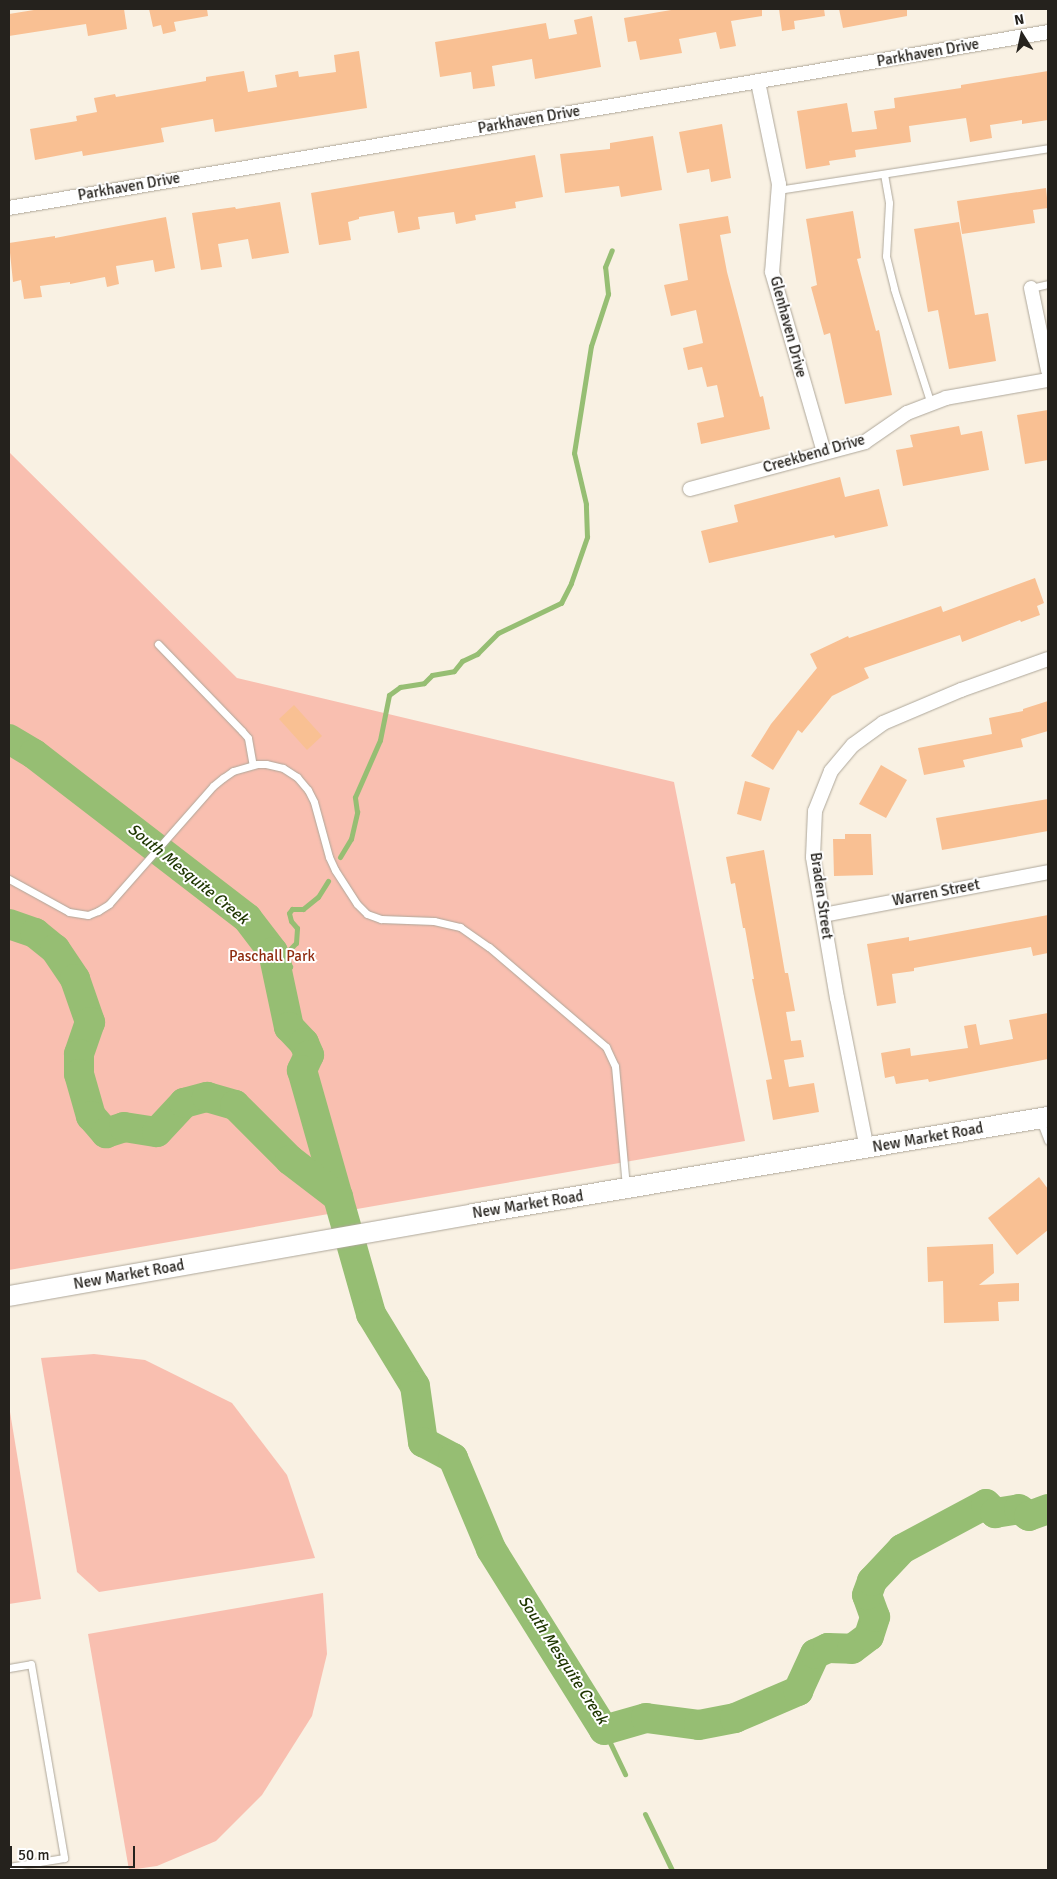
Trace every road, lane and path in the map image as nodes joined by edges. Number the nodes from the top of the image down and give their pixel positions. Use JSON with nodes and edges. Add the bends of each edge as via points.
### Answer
{"nodes":[{"id":1,"x":1048,"y":32,"type":"edge"},
{"id":2,"x":758,"y":82,"type":"junction"},
{"id":3,"x":1048,"y":148,"type":"edge"},
{"id":4,"x":884,"y":174,"type":"junction"},
{"id":5,"x":778,"y":190,"type":"junction"},
{"id":6,"x":9,"y":208,"type":"edge"},
{"id":7,"x":1048,"y":284,"type":"edge"},
{"id":8,"x":1031,"y":288,"type":"joint"},
{"id":9,"x":1048,"y":370,"type":"edge"},
{"id":10,"x":1048,"y":380,"type":"edge"},
{"id":11,"x":931,"y":404,"type":"junction"},
{"id":12,"x":824,"y":452,"type":"junction"},
{"id":13,"x":690,"y":489,"type":"dead end"},
{"id":14,"x":158,"y":644,"type":"dead end"},
{"id":15,"x":1048,"y":659,"type":"edge"},
{"id":16,"x":253,"y":765,"type":"junction"},
{"id":17,"x":1048,"y":872,"type":"edge"},
{"id":18,"x":9,"y":879,"type":"edge"},
{"id":19,"x":824,"y":915,"type":"junction"},
{"id":20,"x":1044,"y":1118,"type":"edge"},
{"id":21,"x":1048,"y":1141,"type":"edge"},
{"id":22,"x":867,"y":1149,"type":"junction"},
{"id":23,"x":626,"y":1189,"type":"junction"},
{"id":24,"x":9,"y":1296,"type":"edge"},
{"id":25,"x":9,"y":1668,"type":"edge"},
{"id":26,"x":9,"y":1867,"type":"edge"}],
"edges":[{"from":1,"to":2,"type":"street","name":"Parkhaven Drive"},
{"from":2,"to":5,"type":"street","name":"Glenhaven Drive"},
{"from":2,"to":6,"type":"street","name":"Parkhaven Drive"},
{"from":3,"to":4,"type":"lane"},
{"from":4,"to":5,"type":"lane"},
{"from":4,"to":11,"type":"lane","via":[[888,203],[886,256]]},
{"from":5,"to":12,"type":"street","name":"Glenhaven Drive","via":[[772,272]]},
{"from":7,"to":8,"type":"lane"},
{"from":8,"to":9,"type":"street"},
{"from":10,"to":11,"type":"street","name":"Creekbend Drive","via":[[946,398]]},
{"from":11,"to":12,"type":"street","name":"Creekbend Drive","via":[[907,413],[865,442]]},
{"from":12,"to":13,"type":"street","name":"Creekbend Drive"},
{"from":14,"to":16,"type":"lane","via":[[248,738]]},
{"from":15,"to":19,"type":"street","name":"Braden Street","via":[[882,723],[854,745],[831,771],[815,811],[813,857]]},
{"from":16,"to":18,"type":"lane","via":[[233,771],[213,786],[109,904],[98,911],[88,915],[69,912]]},
{"from":16,"to":23,"type":"lane","via":[[283,768],[308,790],[335,870],[366,914],[380,919],[434,921],[460,927],[489,947],[606,1047],[615,1066]]},
{"from":17,"to":19,"type":"street","name":"Warren Street"},
{"from":19,"to":22,"type":"street","name":"Braden Street"},
{"from":20,"to":21,"type":"lane"},
{"from":20,"to":22,"type":"street","name":"New Market Road"},
{"from":22,"to":23,"type":"street","name":"New Market Road"},
{"from":23,"to":24,"type":"street","name":"New Market Road"},
{"from":25,"to":26,"type":"lane","via":[[31,1664],[64,1858]]}]}
